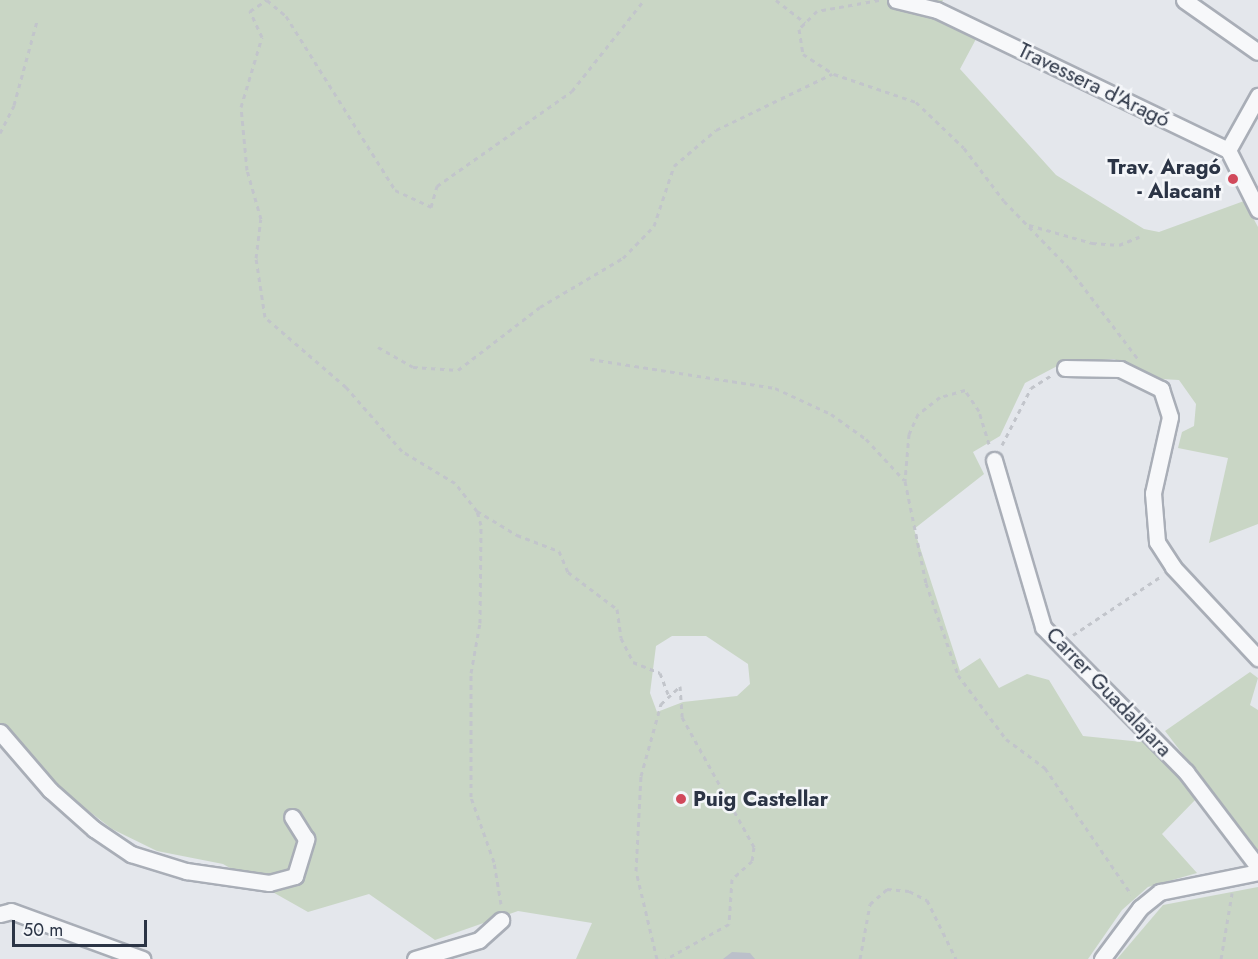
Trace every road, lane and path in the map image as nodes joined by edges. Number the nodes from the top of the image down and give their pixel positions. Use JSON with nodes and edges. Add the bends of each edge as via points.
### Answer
{"nodes":[{"id":1,"x":644,"y":0,"type":"edge"},
{"id":2,"x":776,"y":0,"type":"edge"},
{"id":3,"x":879,"y":0,"type":"edge"},
{"id":4,"x":896,"y":0,"type":"edge"},
{"id":5,"x":1184,"y":0,"type":"edge"},
{"id":6,"x":37,"y":21,"type":"dead end"},
{"id":7,"x":806,"y":23,"type":"junction"},
{"id":8,"x":1258,"y":52,"type":"edge"},
{"id":9,"x":834,"y":74,"type":"junction"},
{"id":10,"x":1258,"y":96,"type":"edge"},
{"id":11,"x":0,"y":133,"type":"edge"},
{"id":12,"x":1228,"y":150,"type":"junction"},
{"id":13,"x":1258,"y":210,"type":"edge"},
{"id":14,"x":1028,"y":225,"type":"junction"},
{"id":15,"x":1139,"y":237,"type":"dead end"},
{"id":16,"x":378,"y":347,"type":"dead end"},
{"id":17,"x":590,"y":359,"type":"dead end"},
{"id":18,"x":1141,"y":364,"type":"dead end"},
{"id":19,"x":1065,"y":368,"type":"joint"},
{"id":20,"x":994,"y":460,"type":"junction"},
{"id":21,"x":905,"y":481,"type":"junction"},
{"id":22,"x":477,"y":511,"type":"junction"},
{"id":23,"x":1159,"y":578,"type":"dead end"},
{"id":24,"x":1068,"y":638,"type":"dead end"},
{"id":25,"x":1258,"y":658,"type":"edge"},
{"id":26,"x":669,"y":697,"type":"junction"},
{"id":27,"x":0,"y":732,"type":"edge"},
{"id":28,"x":292,"y":817,"type":"dead end"},
{"id":29,"x":1258,"y":867,"type":"edge"},
{"id":30,"x":1258,"y":872,"type":"edge"},
{"id":31,"x":1233,"y":879,"type":"junction"},
{"id":32,"x":1140,"y":908,"type":"junction"},
{"id":33,"x":0,"y":914,"type":"edge"},
{"id":34,"x":501,"y":920,"type":"joint"},
{"id":35,"x":142,"y":959,"type":"edge"},
{"id":36,"x":415,"y":959,"type":"edge"},
{"id":37,"x":657,"y":959,"type":"edge"},
{"id":38,"x":666,"y":959,"type":"edge"},
{"id":39,"x":860,"y":959,"type":"edge"},
{"id":40,"x":956,"y":959,"type":"edge"},
{"id":41,"x":1102,"y":959,"type":"edge"},
{"id":42,"x":1221,"y":959,"type":"edge"}],
"edges":[{"from":1,"to":22,"type":"path","via":[[572,91],[438,186],[432,207],[395,190],[286,16],[267,0],[250,11],[262,37],[241,107],[247,170],[261,219],[256,258],[265,317],[346,387],[402,451],[455,483]]},
{"from":2,"to":7,"type":"path"},
{"from":3,"to":7,"type":"path","via":[[817,11]]},
{"from":4,"to":12,"type":"street","name":"Travessera d'Aragó","via":[[937,10]]},
{"from":5,"to":8,"type":"street"},
{"from":6,"to":11,"type":"path","via":[[14,105]]},
{"from":7,"to":9,"type":"path","via":[[799,29],[803,54]]},
{"from":9,"to":14,"type":"path","via":[[916,102],[964,148]]},
{"from":9,"to":16,"type":"path","via":[[716,130],[674,166],[654,226],[623,258],[540,307],[458,370],[413,367]]},
{"from":10,"to":12,"type":"street"},
{"from":12,"to":13,"type":"street"},
{"from":14,"to":15,"type":"path","via":[[1092,243],[1119,245]]},
{"from":14,"to":18,"type":"path"},
{"from":17,"to":21,"type":"path","via":[[775,388],[831,414],[866,439]]},
{"from":19,"to":20,"type":"path","via":[[1031,388]]},
{"from":19,"to":25,"type":"street","via":[[1120,369],[1161,389],[1170,417],[1153,493],[1157,542],[1173,567]]},
{"from":20,"to":21,"type":"path","via":[[979,411],[965,390],[940,397],[918,414],[909,434]]},
{"from":20,"to":29,"type":"street","name":"Carrer Guadalajara","via":[[1024,573],[1050,637],[1186,772]]},
{"from":21,"to":32,"type":"path","via":[[920,561],[958,675],[1006,739],[1045,768]]},
{"from":22,"to":26,"type":"path","via":[[559,551],[568,572],[616,609],[621,638],[633,663],[660,674]]},
{"from":22,"to":34,"type":"path","via":[[480,623],[471,673],[471,797],[499,882]]},
{"from":23,"to":24,"type":"path"},
{"from":26,"to":37,"type":"path","via":[[655,721],[641,776],[636,871],[640,903]]},
{"from":26,"to":38,"type":"path","via":[[680,686],[682,717],[754,847],[752,861],[732,879],[729,924]]},
{"from":27,"to":28,"type":"street","via":[[50,789],[94,829],[131,854],[186,871],[269,883],[295,876],[306,839]]},
{"from":30,"to":31,"type":"street"},
{"from":31,"to":32,"type":"street","via":[[1160,892]]},
{"from":31,"to":42,"type":"path"},
{"from":32,"to":41,"type":"street"},
{"from":33,"to":35,"type":"street","via":[[11,911]]},
{"from":34,"to":36,"type":"street","via":[[479,940]]},
{"from":39,"to":40,"type":"path","via":[[870,904],[887,889],[909,891],[927,900]]}]}
